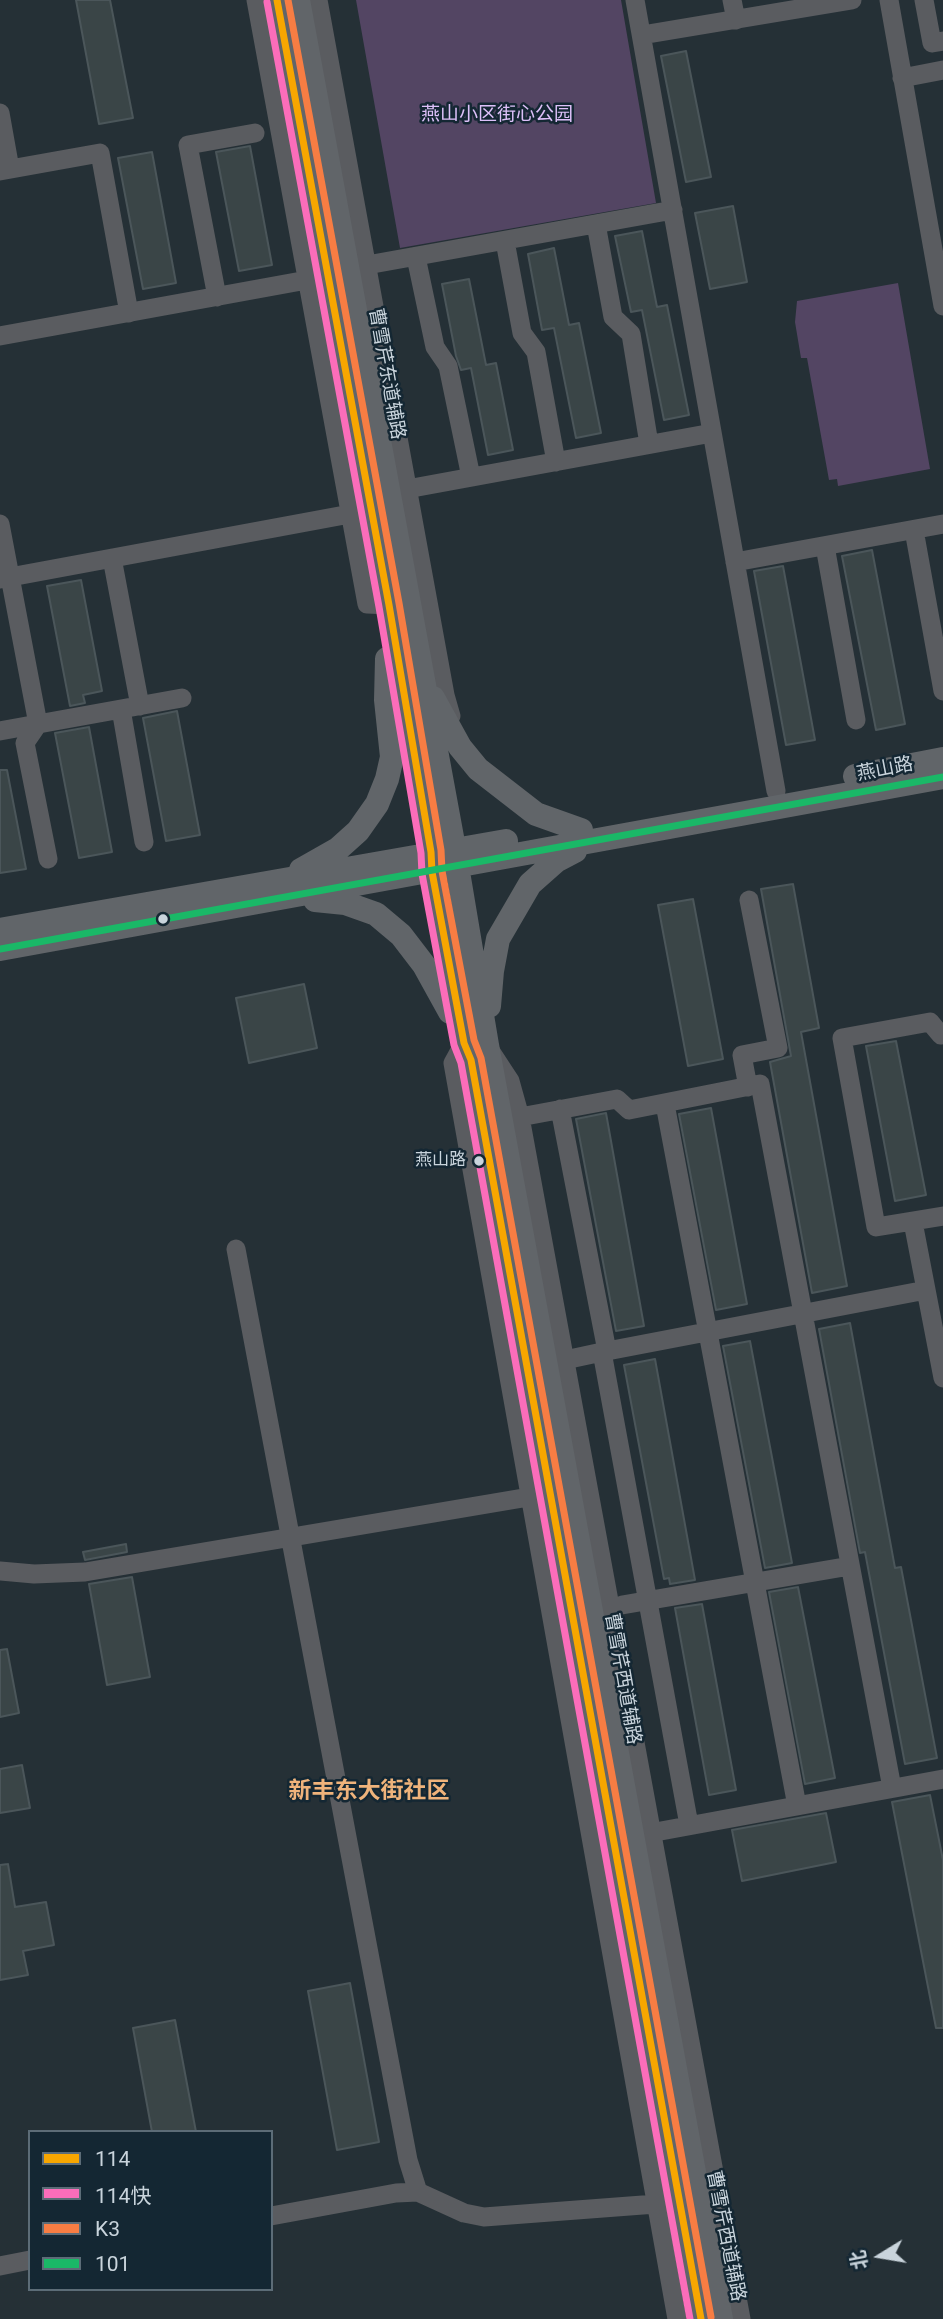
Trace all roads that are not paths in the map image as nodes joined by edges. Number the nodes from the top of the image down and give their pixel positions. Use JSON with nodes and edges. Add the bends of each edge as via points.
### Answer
{"nodes":[{"id":1,"x":256,"y":0,"type":"edge"},
{"id":2,"x":276,"y":0,"type":"edge"},
{"id":3,"x":298,"y":0,"type":"edge"},
{"id":4,"x":318,"y":0,"type":"edge"},
{"id":5,"x":635,"y":0,"type":"edge"},
{"id":6,"x":732,"y":0,"type":"edge"},
{"id":7,"x":852,"y":0,"type":"edge"},
{"id":8,"x":889,"y":0,"type":"edge"},
{"id":9,"x":925,"y":0,"type":"edge"},
{"id":10,"x":819,"y":3,"type":"edge"},
{"id":11,"x":736,"y":20,"type":"junction"},
{"id":12,"x":642,"y":35,"type":"junction"},
{"id":13,"x":943,"y":41,"type":"edge"},
{"id":14,"x":943,"y":71,"type":"edge"},
{"id":15,"x":902,"y":78,"type":"junction"},
{"id":16,"x":0,"y":113,"type":"edge"},
{"id":17,"x":255,"y":133,"type":"dead end"},
{"id":18,"x":5,"y":170,"type":"edge"},
{"id":19,"x":673,"y":211,"type":"junction"},
{"id":20,"x":596,"y":224,"type":"junction"},
{"id":21,"x":505,"y":241,"type":"junction"},
{"id":22,"x":416,"y":257,"type":"junction"},
{"id":23,"x":367,"y":265,"type":"junction"},
{"id":24,"x":940,"y":270,"type":"edge"},
{"id":25,"x":307,"y":280,"type":"junction"},
{"id":26,"x":217,"y":297,"type":"junction"},
{"id":27,"x":943,"y":306,"type":"edge"},
{"id":28,"x":129,"y":313,"type":"junction"},
{"id":29,"x":0,"y":336,"type":"edge"},
{"id":30,"x":712,"y":433,"type":"junction"},
{"id":31,"x":649,"y":444,"type":"junction"},
{"id":32,"x":556,"y":461,"type":"junction"},
{"id":33,"x":471,"y":477,"type":"junction"},
{"id":34,"x":407,"y":489,"type":"junction"},
{"id":35,"x":350,"y":514,"type":"junction"},
{"id":36,"x":0,"y":524,"type":"edge"},
{"id":37,"x":943,"y":524,"type":"edge"},
{"id":38,"x":914,"y":530,"type":"junction"},
{"id":39,"x":825,"y":546,"type":"junction"},
{"id":40,"x":112,"y":558,"type":"junction"},
{"id":41,"x":735,"y":562,"type":"junction"},
{"id":42,"x":5,"y":578,"type":"edge"},
{"id":43,"x":378,"y":605,"type":"junction"},
{"id":44,"x":421,"y":675,"type":"junction"},
{"id":45,"x":943,"y":691,"type":"edge"},
{"id":46,"x":182,"y":698,"type":"dead end"},
{"id":47,"x":130,"y":708,"type":"junction"},
{"id":48,"x":856,"y":720,"type":"dead end"},
{"id":49,"x":38,"y":724,"type":"junction"},
{"id":50,"x":0,"y":731,"type":"edge"},
{"id":51,"x":460,"y":747,"type":"junction"},
{"id":52,"x":943,"y":759,"type":"edge"},
{"id":53,"x":943,"y":777,"type":"edge"},
{"id":54,"x":776,"y":791,"type":"junction"},
{"id":55,"x":585,"y":836,"type":"junction"},
{"id":56,"x":144,"y":842,"type":"dead end"},
{"id":57,"x":48,"y":859,"type":"dead end"},
{"id":58,"x":443,"y":860,"type":"junction"},
{"id":59,"x":282,"y":890,"type":"junction"},
{"id":60,"x":749,"y":900,"type":"dead end"},
{"id":61,"x":0,"y":930,"type":"edge"},
{"id":62,"x":0,"y":949,"type":"edge"},
{"id":63,"x":942,"y":1038,"type":"edge"},
{"id":64,"x":475,"y":1044,"type":"junction"},
{"id":65,"x":748,"y":1087,"type":"junction"},
{"id":66,"x":665,"y":1104,"type":"junction"},
{"id":67,"x":560,"y":1109,"type":"junction"},
{"id":68,"x":520,"y":1117,"type":"junction"},
{"id":69,"x":943,"y":1216,"type":"edge"},
{"id":70,"x":913,"y":1222,"type":"junction"},
{"id":71,"x":236,"y":1249,"type":"dead end"},
{"id":72,"x":926,"y":1290,"type":"junction"},
{"id":73,"x":802,"y":1314,"type":"junction"},
{"id":74,"x":708,"y":1332,"type":"junction"},
{"id":75,"x":605,"y":1352,"type":"junction"},
{"id":76,"x":556,"y":1365,"type":"junction"},
{"id":77,"x":943,"y":1378,"type":"edge"},
{"id":78,"x":538,"y":1490,"type":"junction"},
{"id":79,"x":290,"y":1538,"type":"junction"},
{"id":80,"x":850,"y":1566,"type":"junction"},
{"id":81,"x":0,"y":1571,"type":"edge"},
{"id":82,"x":755,"y":1582,"type":"junction"},
{"id":83,"x":648,"y":1601,"type":"junction"},
{"id":84,"x":622,"y":1605,"type":"dead end"},
{"id":85,"x":943,"y":1779,"type":"edge"},
{"id":86,"x":892,"y":1788,"type":"junction"},
{"id":87,"x":797,"y":1806,"type":"junction"},
{"id":88,"x":689,"y":1825,"type":"junction"},
{"id":89,"x":650,"y":1833,"type":"junction"},
{"id":90,"x":418,"y":2192,"type":"junction"},
{"id":91,"x":656,"y":2204,"type":"junction"},
{"id":92,"x":273,"y":2216,"type":"edge"},
{"id":93,"x":28,"y":2260,"type":"edge"},
{"id":94,"x":0,"y":2266,"type":"edge"},
{"id":95,"x":677,"y":2319,"type":"edge"},
{"id":96,"x":701,"y":2319,"type":"edge"},
{"id":97,"x":720,"y":2319,"type":"edge"},
{"id":98,"x":741,"y":2319,"type":"edge"}],
"edges":[{"from":1,"to":25,"type":"street"},
{"from":2,"to":43,"type":"main road"},
{"from":3,"to":44,"type":"main road"},
{"from":4,"to":23,"type":"street","name":"曹雪芹东道辅路"},
{"from":5,"to":12,"type":"street"},
{"from":6,"to":11,"type":"street"},
{"from":7,"to":10,"type":"street"},
{"from":8,"to":15,"type":"street"},
{"from":9,"to":13,"type":"street","via":[[932,43]]},
{"from":10,"to":11,"type":"street"},
{"from":11,"to":12,"type":"street"},
{"from":12,"to":19,"type":"street"},
{"from":14,"to":15,"type":"street"},
{"from":15,"to":24,"type":"street"},
{"from":16,"to":18,"type":"street"},
{"from":17,"to":26,"type":"street","via":[[188,145]]},
{"from":18,"to":28,"type":"street","via":[[100,153]]},
{"from":19,"to":20,"type":"street"},
{"from":19,"to":30,"type":"street"},
{"from":20,"to":21,"type":"street"},
{"from":20,"to":31,"type":"street","via":[[613,317],[631,334]]},
{"from":21,"to":22,"type":"street"},
{"from":21,"to":32,"type":"street","via":[[522,333],[536,352]]},
{"from":22,"to":23,"type":"street"},
{"from":22,"to":33,"type":"street","via":[[435,347],[448,366]]},
{"from":23,"to":34,"type":"street","name":"曹雪芹东道辅路"},
{"from":24,"to":27,"type":"street"},
{"from":25,"to":26,"type":"street"},
{"from":25,"to":35,"type":"street"},
{"from":26,"to":28,"type":"street"},
{"from":28,"to":29,"type":"street"},
{"from":30,"to":31,"type":"street"},
{"from":30,"to":41,"type":"street"},
{"from":31,"to":32,"type":"street"},
{"from":32,"to":33,"type":"street"},
{"from":33,"to":34,"type":"street"},
{"from":34,"to":51,"type":"street","name":"曹雪芹东道辅路","via":[[445,695]]},
{"from":35,"to":40,"type":"street"},
{"from":35,"to":43,"type":"street"},
{"from":36,"to":42,"type":"street"},
{"from":37,"to":38,"type":"street"},
{"from":38,"to":39,"type":"street"},
{"from":38,"to":45,"type":"street"},
{"from":39,"to":41,"type":"street"},
{"from":39,"to":48,"type":"street"},
{"from":40,"to":42,"type":"street"},
{"from":40,"to":47,"type":"street"},
{"from":41,"to":54,"type":"street"},
{"from":42,"to":49,"type":"street"},
{"from":43,"to":58,"type":"main road"},
{"from":43,"to":59,"type":"main road","via":[[392,757],[377,804],[358,831]]},
{"from":44,"to":51,"type":"main road"},
{"from":44,"to":58,"type":"main road"},
{"from":46,"to":47,"type":"street"},
{"from":47,"to":49,"type":"street"},
{"from":47,"to":56,"type":"street"},
{"from":49,"to":50,"type":"street"},
{"from":49,"to":57,"type":"street","via":[[25,743]]},
{"from":51,"to":55,"type":"main road","via":[[485,776],[536,814]]},
{"from":52,"to":54,"type":"main road","name":"燕山路"},
{"from":53,"to":55,"type":"main road","name":"燕山路"},
{"from":54,"to":55,"type":"main road","name":"燕山路"},
{"from":55,"to":58,"type":"main road","name":"燕山路"},
{"from":55,"to":64,"type":"main road","via":[[530,884],[498,939]]},
{"from":58,"to":59,"type":"main road","name":"燕山路"},
{"from":58,"to":64,"type":"main road"},
{"from":59,"to":61,"type":"main road","name":"燕山路"},
{"from":59,"to":62,"type":"main road","name":"燕山路"},
{"from":59,"to":64,"type":"main road","via":[[376,914],[401,935],[424,965]]},
{"from":60,"to":65,"type":"street","via":[[778,1048],[742,1055]]},
{"from":63,"to":70,"type":"street","via":[[930,1022],[842,1038],[876,1227]]},
{"from":64,"to":68,"type":"street","name":"曹雪芹西道辅路","via":[[510,1082]]},
{"from":64,"to":76,"type":"main road"},
{"from":64,"to":78,"type":"main road","via":[[473,1074]]},
{"from":65,"to":66,"type":"street"},
{"from":65,"to":73,"type":"street","via":[[760,1084]]},
{"from":66,"to":67,"type":"street","via":[[629,1110],[617,1099]]},
{"from":66,"to":74,"type":"street"},
{"from":67,"to":68,"type":"street"},
{"from":67,"to":75,"type":"street"},
{"from":68,"to":76,"type":"street","name":"曹雪芹西道辅路"},
{"from":69,"to":70,"type":"street"},
{"from":70,"to":72,"type":"street"},
{"from":71,"to":79,"type":"street"},
{"from":72,"to":73,"type":"street"},
{"from":72,"to":77,"type":"street"},
{"from":73,"to":74,"type":"street"},
{"from":73,"to":80,"type":"street"},
{"from":74,"to":75,"type":"street"},
{"from":74,"to":82,"type":"street"},
{"from":75,"to":76,"type":"street"},
{"from":75,"to":83,"type":"street"},
{"from":76,"to":89,"type":"street","name":"曹雪芹西道辅路"},
{"from":76,"to":97,"type":"main road"},
{"from":78,"to":79,"type":"street"},
{"from":78,"to":91,"type":"street"},
{"from":78,"to":96,"type":"main road"},
{"from":79,"to":81,"type":"street","via":[[85,1572]]},
{"from":79,"to":90,"type":"street","via":[[408,2161]]},
{"from":80,"to":82,"type":"street"},
{"from":80,"to":86,"type":"street"},
{"from":82,"to":83,"type":"street"},
{"from":82,"to":87,"type":"street"},
{"from":83,"to":84,"type":"street"},
{"from":83,"to":88,"type":"street"},
{"from":85,"to":86,"type":"street"},
{"from":86,"to":87,"type":"street"},
{"from":87,"to":88,"type":"street"},
{"from":88,"to":89,"type":"street"},
{"from":89,"to":98,"type":"street","name":"曹雪芹西道辅路"},
{"from":90,"to":91,"type":"street","via":[[484,2217]]},
{"from":90,"to":92,"type":"street"},
{"from":91,"to":95,"type":"street"},
{"from":93,"to":94,"type":"street"}]}
